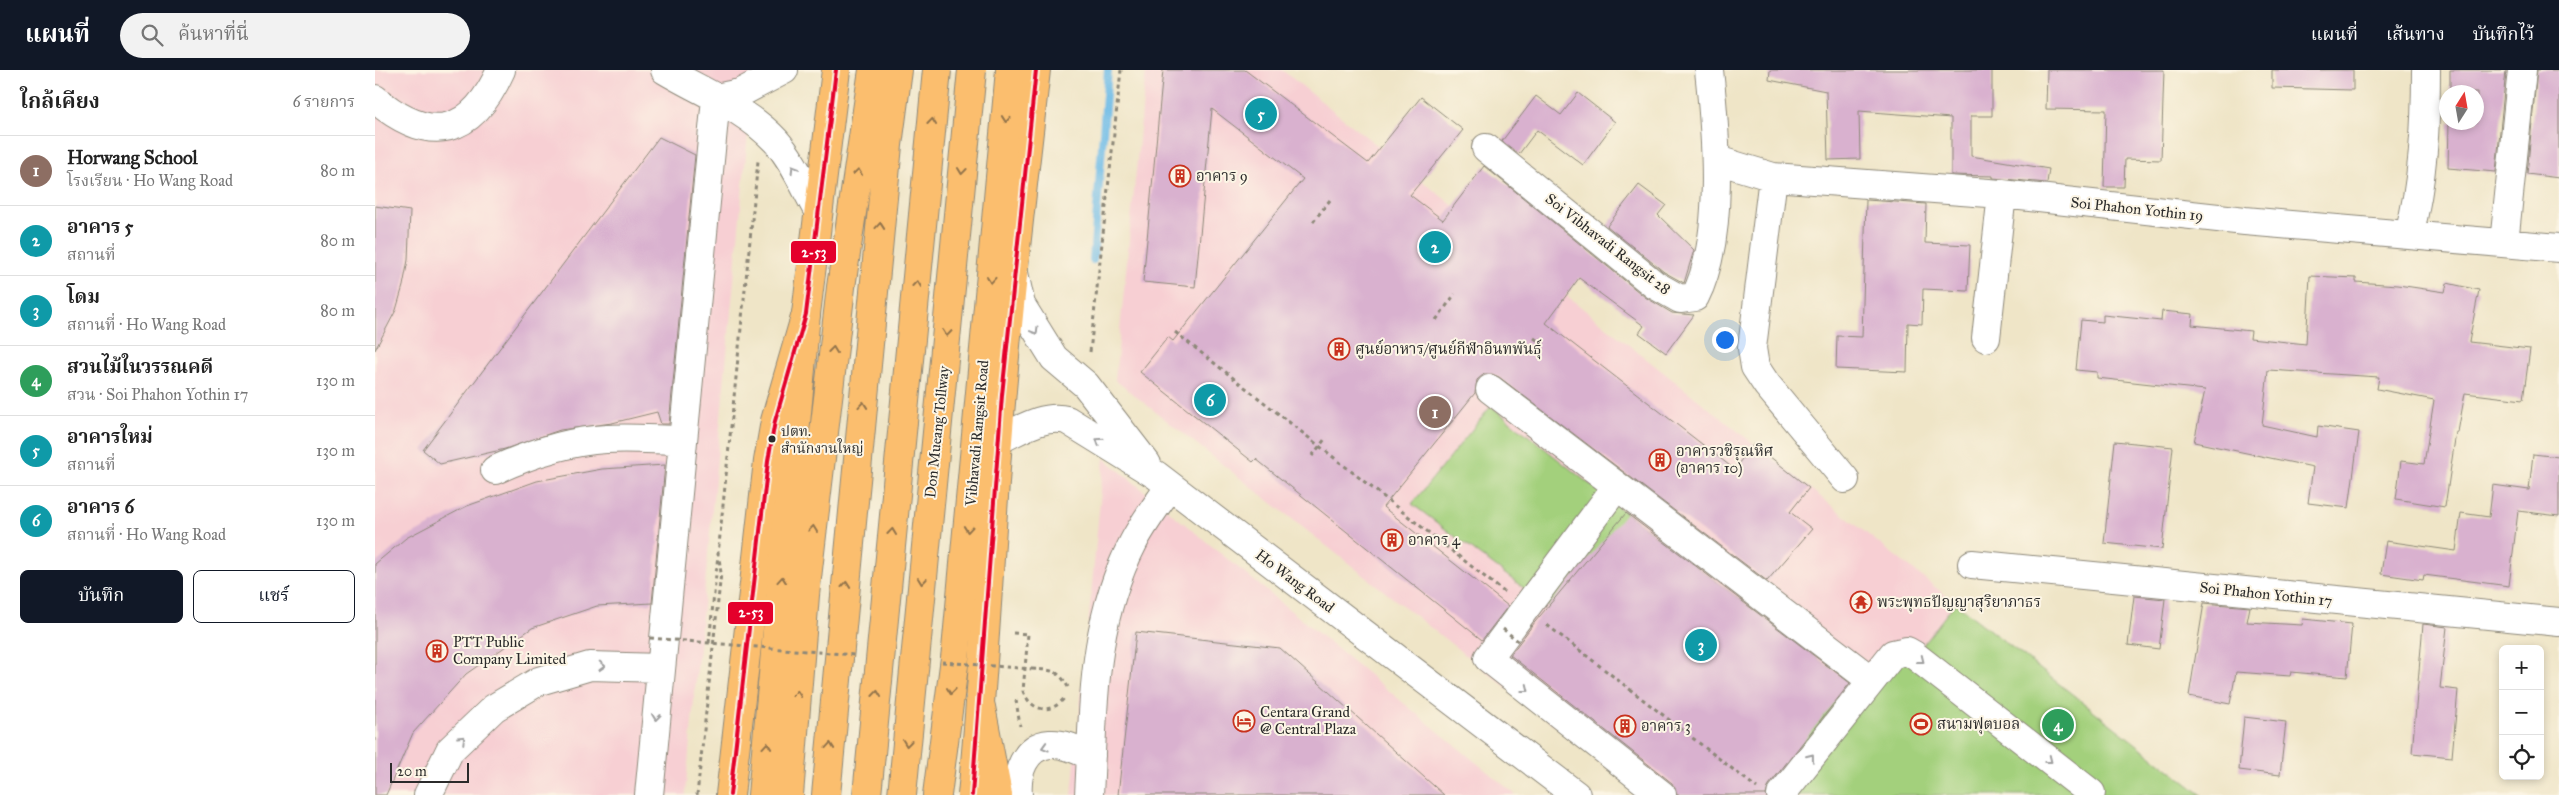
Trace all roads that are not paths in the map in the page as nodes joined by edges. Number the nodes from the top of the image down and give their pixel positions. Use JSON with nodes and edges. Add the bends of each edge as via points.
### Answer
{"nodes":[{"id":1,"x":501,"y":70,"type":"edge"},
{"id":2,"x":665,"y":70,"type":"edge"},
{"id":3,"x":784,"y":70,"type":"edge"},
{"id":4,"x":836,"y":70,"type":"edge"},
{"id":5,"x":873,"y":70,"type":"edge"},
{"id":6,"x":898,"y":70,"type":"edge"},
{"id":7,"x":937,"y":70,"type":"edge"},
{"id":8,"x":972,"y":70,"type":"edge"},
{"id":9,"x":1010,"y":70,"type":"edge"},
{"id":10,"x":1036,"y":70,"type":"edge"},
{"id":11,"x":1709,"y":70,"type":"edge"},
{"id":12,"x":2426,"y":70,"type":"edge"},
{"id":13,"x":2522,"y":70,"type":"edge"},
{"id":14,"x":716,"y":98,"type":"junction"},
{"id":15,"x":375,"y":100,"type":"edge"},
{"id":16,"x":1486,"y":148,"type":"dead end"},
{"id":17,"x":1717,"y":160,"type":"junction"},
{"id":18,"x":1773,"y":177,"type":"junction"},
{"id":19,"x":2001,"y":194,"type":"junction"},
{"id":20,"x":818,"y":211,"type":"junction"},
{"id":21,"x":2409,"y":235,"type":"junction"},
{"id":22,"x":2504,"y":243,"type":"junction"},
{"id":23,"x":2559,"y":248,"type":"edge"},
{"id":24,"x":1013,"y":269,"type":"junction"},
{"id":25,"x":806,"y":314,"type":"junction"},
{"id":26,"x":1986,"y":338,"type":"dead end"},
{"id":27,"x":1490,"y":389,"type":"dead end"},
{"id":28,"x":683,"y":440,"type":"junction"},
{"id":29,"x":998,"y":440,"type":"junction"},
{"id":30,"x":495,"y":470,"type":"dead end"},
{"id":31,"x":1845,"y":479,"type":"dead end"},
{"id":32,"x":1163,"y":480,"type":"junction"},
{"id":33,"x":1617,"y":486,"type":"junction"},
{"id":34,"x":1972,"y":564,"type":"dead end"},
{"id":35,"x":2559,"y":622,"type":"edge"},
{"id":36,"x":661,"y":668,"type":"junction"},
{"id":37,"x":1871,"y":680,"type":"junction"},
{"id":38,"x":981,"y":707,"type":"junction"},
{"id":39,"x":1091,"y":756,"type":"junction"},
{"id":40,"x":1770,"y":792,"type":"edge"},
{"id":41,"x":2091,"y":794,"type":"edge"},
{"id":42,"x":427,"y":795,"type":"edge"},
{"id":43,"x":649,"y":795,"type":"edge"},
{"id":44,"x":730,"y":795,"type":"edge"},
{"id":45,"x":762,"y":795,"type":"edge"},
{"id":46,"x":789,"y":795,"type":"edge"},
{"id":47,"x":826,"y":795,"type":"edge"},
{"id":48,"x":867,"y":795,"type":"edge"},
{"id":49,"x":902,"y":795,"type":"edge"},
{"id":50,"x":937,"y":795,"type":"edge"},
{"id":51,"x":972,"y":795,"type":"edge"},
{"id":52,"x":998,"y":795,"type":"edge"},
{"id":53,"x":1018,"y":795,"type":"edge"},
{"id":54,"x":1089,"y":795,"type":"edge"},
{"id":55,"x":1576,"y":795,"type":"edge"},
{"id":56,"x":1662,"y":795,"type":"edge"}],
"edges":[{"from":1,"to":15,"type":"street","via":[[480,107],[464,122],[447,128],[414,123]]},
{"from":2,"to":14,"type":"street"},
{"from":3,"to":14,"type":"street","via":[[740,93]]},
{"from":4,"to":20,"type":"main road"},
{"from":46,"to":5,"type":"main road","one_way":true,"via":[[805,595],[841,287]]},
{"from":47,"to":6,"type":"main road","one_way":true,"via":[[886,165]]},
{"from":48,"to":7,"type":"main road","one_way":true,"bridge":true},
{"from":8,"to":49,"type":"main road","name":"Don Mueang Tollway","one_way":true,"bridge":true},
{"from":9,"to":50,"type":"main road","name":"Vibhavadi Rangsit Road","one_way":true,"via":[[957,640]]},
{"from":10,"to":24,"type":"main road","name":"Vibhavadi Rangsit Road"},
{"from":11,"to":17,"type":"street","name":"Soi Vibhavadi Rangsit 28"},
{"from":12,"to":21,"type":"street","via":[[2425,138],[2416,210]]},
{"from":13,"to":22,"type":"street"},
{"from":20,"to":14,"type":"street","one_way":true,"via":[[777,142],[761,126]]},
{"from":14,"to":28,"type":"street"},
{"from":16,"to":17,"type":"street","name":"Soi Vibhavadi Rangsit 28","via":[[1655,285],[1680,299],[1695,297],[1704,279],[1710,254]]},
{"from":17,"to":18,"type":"street","name":"Soi Phahon Yothin 19"},
{"from":18,"to":19,"type":"street","name":"Soi Phahon Yothin 19"},
{"from":18,"to":31,"type":"street","via":[[1752,348],[1755,367]]},
{"from":19,"to":21,"type":"street","name":"Soi Phahon Yothin 19"},
{"from":19,"to":26,"type":"street"},
{"from":20,"to":25,"type":"main road"},
{"from":21,"to":22,"type":"street","name":"Soi Phahon Yothin 19"},
{"from":22,"to":23,"type":"street","name":"Soi Phahon Yothin 19"},
{"from":24,"to":29,"type":"main road","name":"Vibhavadi Rangsit Road"},
{"from":24,"to":32,"type":"street","one_way":true,"via":[[1021,305],[1054,358],[1086,385]]},
{"from":25,"to":44,"type":"main road","via":[[775,421],[768,461]]},
{"from":45,"to":25,"type":"main road","one_way":true},
{"from":27,"to":33,"type":"street"},
{"from":28,"to":30,"type":"street","via":[[606,439],[572,444],[524,457]]},
{"from":28,"to":36,"type":"street"},
{"from":32,"to":29,"type":"street","name":"Ho Wang Road","one_way":true,"via":[[1059,418],[1043,420]]},
{"from":29,"to":38,"type":"main road","name":"Vibhavadi Rangsit Road"},
{"from":32,"to":39,"type":"street","via":[[1105,610],[1097,651]]},
{"from":32,"to":55,"type":"street","name":"Ho Wang Road"},
{"from":33,"to":37,"type":"street"},
{"from":33,"to":56,"type":"street","one_way":true,"via":[[1487,658]]},
{"from":34,"to":35,"type":"street","name":"Soi Phahon Yothin 17"},
{"from":42,"to":36,"type":"street","one_way":true,"via":[[450,750],[494,708],[539,681],[590,666]]},
{"from":36,"to":43,"type":"street","one_way":true},
{"from":40,"to":37,"type":"street","one_way":true},
{"from":37,"to":41,"type":"street","one_way":true,"via":[[1893,654],[1907,651],[1915,655]]},
{"from":38,"to":51,"type":"main road","name":"Vibhavadi Rangsit Road"},
{"from":38,"to":52,"type":"main road"},
{"from":39,"to":53,"type":"street","one_way":true,"via":[[1067,746],[1048,744],[1035,750],[1021,763]]},
{"from":39,"to":54,"type":"street"}]}
